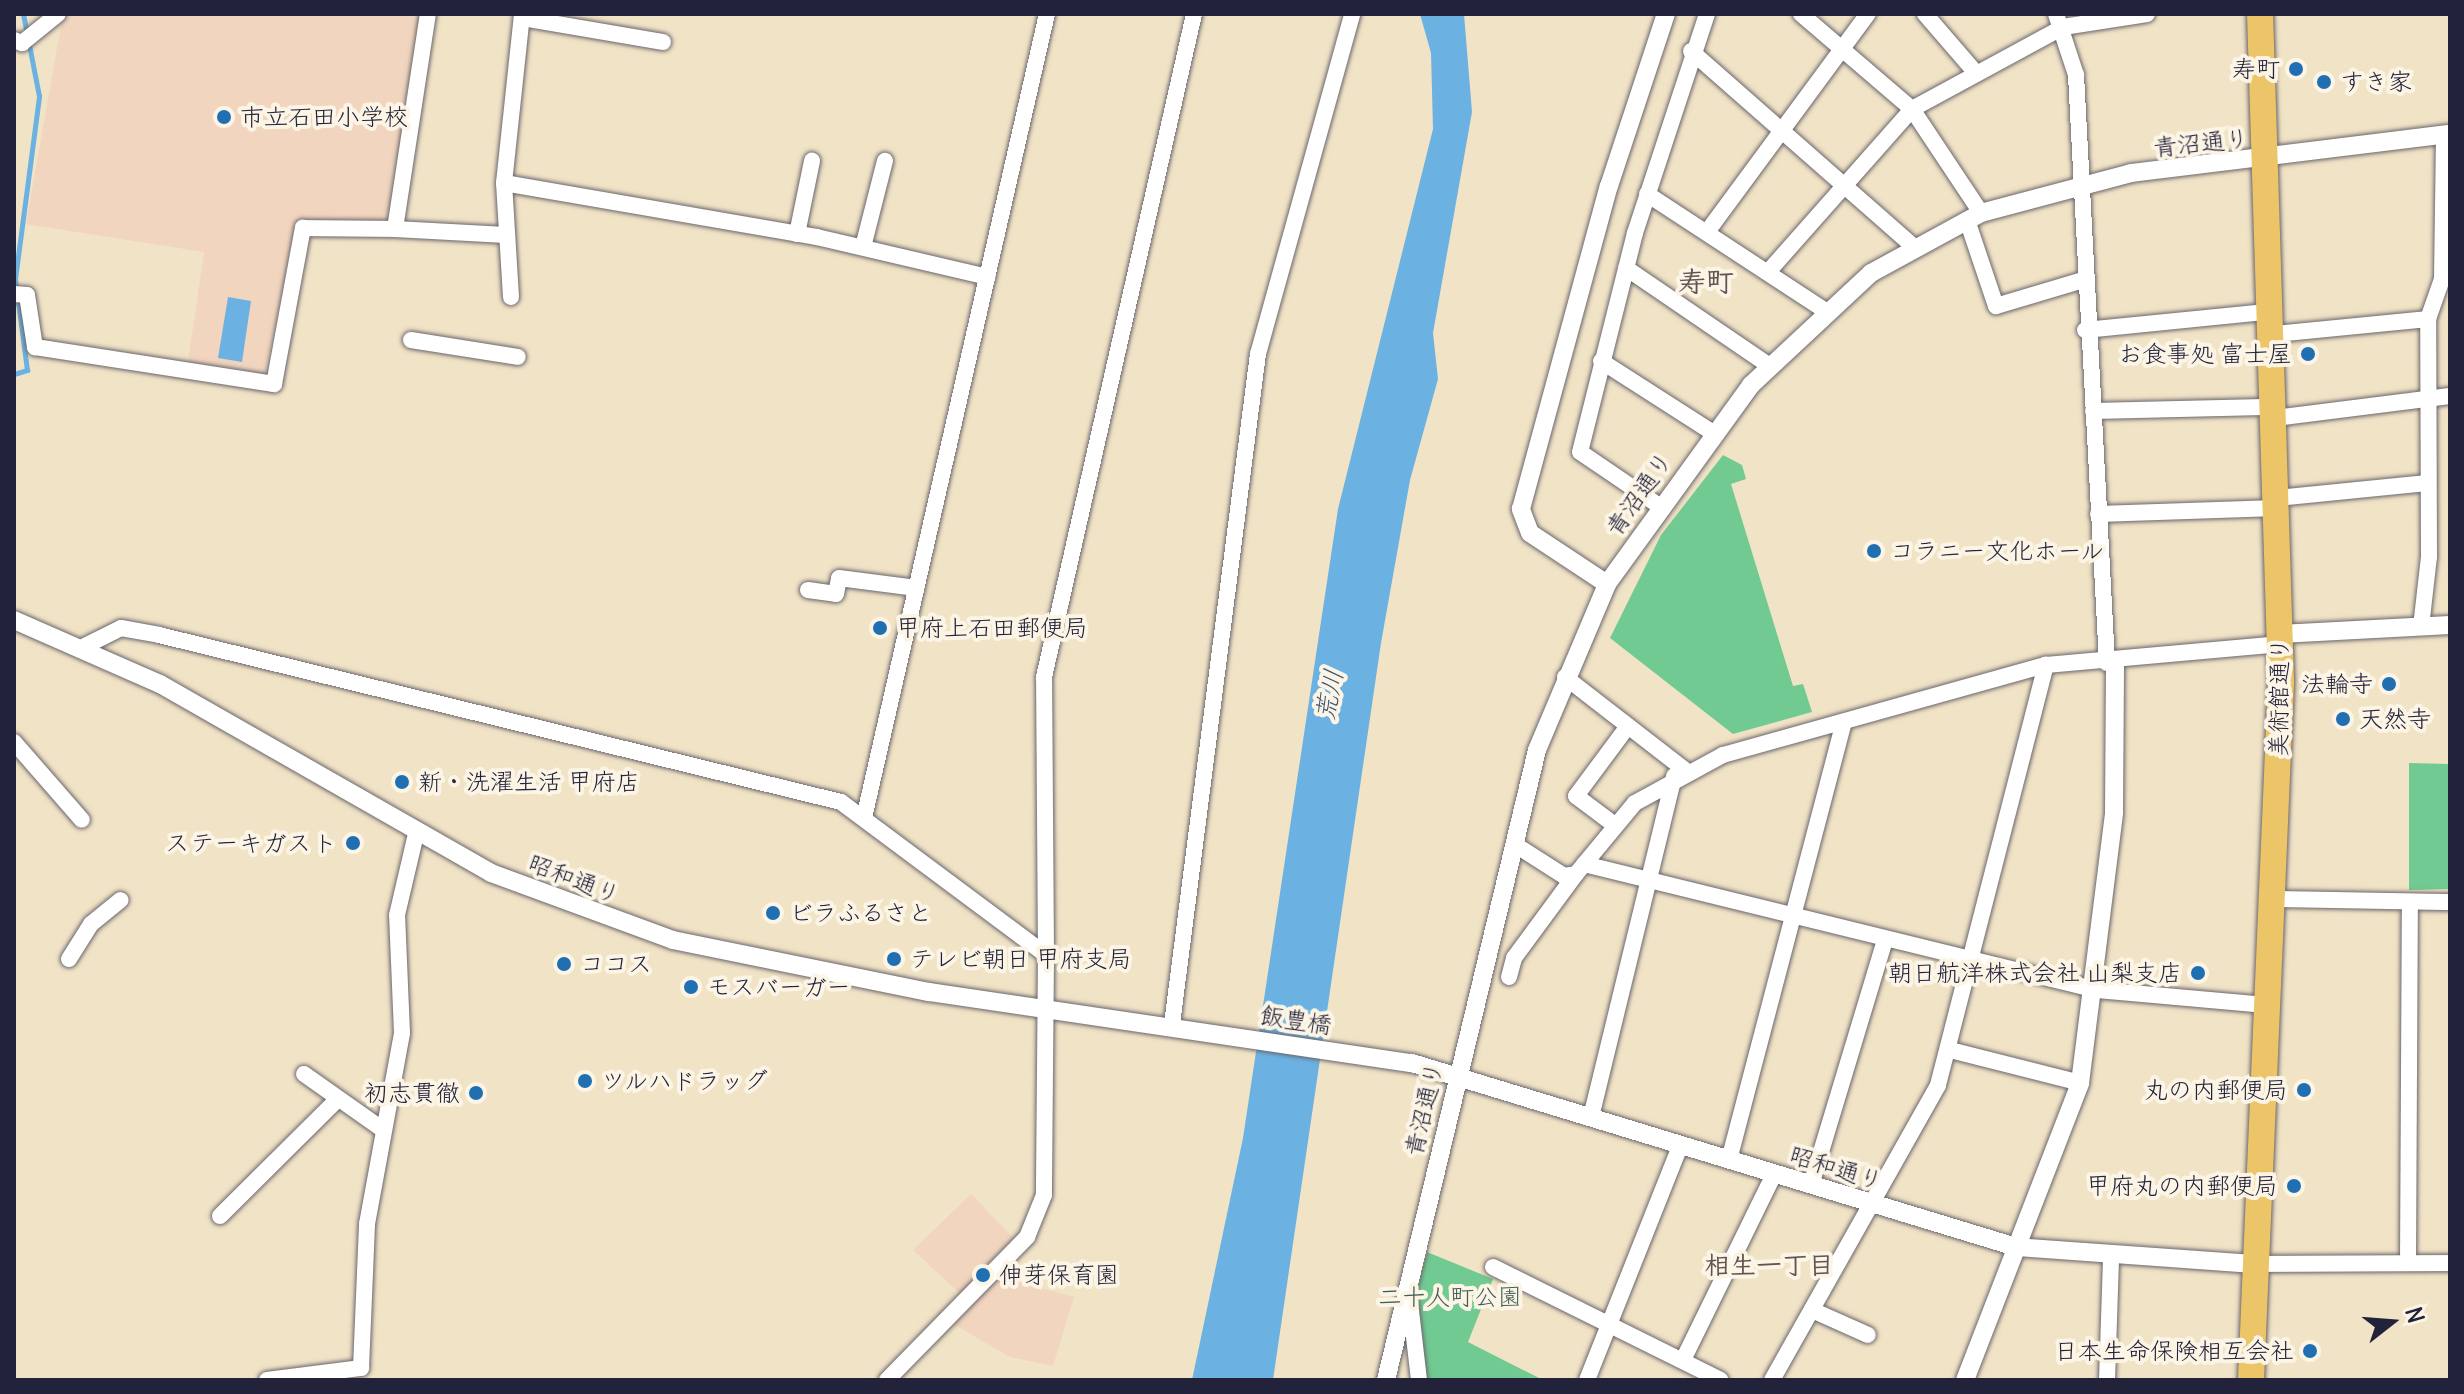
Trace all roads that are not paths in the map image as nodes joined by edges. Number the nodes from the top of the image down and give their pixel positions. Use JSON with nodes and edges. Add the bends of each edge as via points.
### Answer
{"nodes":[{"id":1,"x":58,"y":14,"type":"edge"},
{"id":2,"x":428,"y":14,"type":"edge"},
{"id":3,"x":1047,"y":14,"type":"edge"},
{"id":4,"x":1194,"y":14,"type":"edge"},
{"id":5,"x":1352,"y":14,"type":"edge"},
{"id":6,"x":1666,"y":14,"type":"edge"},
{"id":7,"x":1707,"y":14,"type":"edge"},
{"id":8,"x":1801,"y":14,"type":"edge"},
{"id":9,"x":1868,"y":14,"type":"edge"},
{"id":10,"x":1925,"y":14,"type":"edge"},
{"id":11,"x":2147,"y":14,"type":"edge"},
{"id":12,"x":2260,"y":14,"type":"edge"},
{"id":13,"x":2128,"y":15,"type":"edge"},
{"id":14,"x":522,"y":16,"type":"edge"},
{"id":15,"x":2060,"y":20,"type":"edge"},
{"id":16,"x":14,"y":40,"type":"edge"},
{"id":17,"x":663,"y":42,"type":"dead end"},
{"id":18,"x":1840,"y":46,"type":"junction"},
{"id":19,"x":1691,"y":51,"type":"junction"},
{"id":20,"x":1976,"y":73,"type":"junction"},
{"id":21,"x":1912,"y":109,"type":"junction"},
{"id":22,"x":1780,"y":129,"type":"junction"},
{"id":23,"x":2447,"y":135,"type":"edge"},
{"id":24,"x":2269,"y":160,"type":"junction"},
{"id":25,"x":812,"y":161,"type":"dead end"},
{"id":26,"x":885,"y":161,"type":"dead end"},
{"id":27,"x":504,"y":183,"type":"junction"},
{"id":28,"x":2078,"y":183,"type":"junction"},
{"id":29,"x":1843,"y":184,"type":"junction"},
{"id":30,"x":1647,"y":194,"type":"junction"},
{"id":31,"x":1974,"y":217,"type":"junction"},
{"id":32,"x":395,"y":229,"type":"junction"},
{"id":33,"x":1707,"y":232,"type":"junction"},
{"id":34,"x":797,"y":234,"type":"junction"},
{"id":35,"x":506,"y":235,"type":"junction"},
{"id":36,"x":1913,"y":246,"type":"junction"},
{"id":37,"x":863,"y":247,"type":"junction"},
{"id":38,"x":1626,"y":268,"type":"junction"},
{"id":39,"x":1768,"y":272,"type":"junction"},
{"id":40,"x":987,"y":277,"type":"junction"},
{"id":41,"x":2083,"y":280,"type":"junction"},
{"id":42,"x":14,"y":294,"type":"edge"},
{"id":43,"x":511,"y":297,"type":"dead end"},
{"id":44,"x":1824,"y":310,"type":"junction"},
{"id":45,"x":2428,"y":319,"type":"junction"},
{"id":46,"x":2274,"y":322,"type":"junction"},
{"id":47,"x":2085,"y":330,"type":"junction"},
{"id":48,"x":411,"y":340,"type":"dead end"},
{"id":49,"x":518,"y":357,"type":"dead end"},
{"id":50,"x":1601,"y":361,"type":"junction"},
{"id":51,"x":1768,"y":365,"type":"junction"},
{"id":52,"x":2450,"y":396,"type":"edge"},
{"id":53,"x":2427,"y":401,"type":"junction"},
{"id":54,"x":2093,"y":411,"type":"junction"},
{"id":55,"x":2275,"y":412,"type":"junction"},
{"id":56,"x":1713,"y":433,"type":"junction"},
{"id":57,"x":2427,"y":483,"type":"junction"},
{"id":58,"x":2277,"y":503,"type":"junction"},
{"id":59,"x":1658,"y":505,"type":"junction"},
{"id":60,"x":2098,"y":514,"type":"junction"},
{"id":61,"x":1607,"y":584,"type":"junction"},
{"id":62,"x":916,"y":588,"type":"junction"},
{"id":63,"x":808,"y":590,"type":"dead end"},
{"id":64,"x":14,"y":620,"type":"edge"},
{"id":65,"x":2450,"y":625,"type":"edge"},
{"id":66,"x":2421,"y":627,"type":"junction"},
{"id":67,"x":2280,"y":639,"type":"junction"},
{"id":68,"x":85,"y":646,"type":"junction"},
{"id":69,"x":2111,"y":662,"type":"junction"},
{"id":70,"x":2046,"y":665,"type":"junction"},
{"id":71,"x":1565,"y":677,"type":"junction"},
{"id":72,"x":1844,"y":723,"type":"junction"},
{"id":73,"x":1628,"y":726,"type":"junction"},
{"id":74,"x":14,"y":742,"type":"edge"},
{"id":75,"x":1680,"y":773,"type":"junction"},
{"id":76,"x":864,"y":818,"type":"junction"},
{"id":77,"x":82,"y":820,"type":"dead end"},
{"id":78,"x":1612,"y":823,"type":"junction"},
{"id":79,"x":416,"y":834,"type":"junction"},
{"id":80,"x":1514,"y":844,"type":"junction"},
{"id":81,"x":1580,"y":869,"type":"junction"},
{"id":82,"x":1652,"y":880,"type":"junction"},
{"id":83,"x":2272,"y":899,"type":"junction"},
{"id":84,"x":121,"y":900,"type":"dead end"},
{"id":85,"x":2410,"y":902,"type":"junction"},
{"id":86,"x":2450,"y":902,"type":"edge"},
{"id":87,"x":1789,"y":917,"type":"junction"},
{"id":88,"x":1884,"y":943,"type":"junction"},
{"id":89,"x":1046,"y":955,"type":"junction"},
{"id":90,"x":69,"y":959,"type":"dead end"},
{"id":91,"x":1973,"y":962,"type":"junction"},
{"id":92,"x":1509,"y":977,"type":"dead end"},
{"id":93,"x":2097,"y":990,"type":"junction"},
{"id":94,"x":2266,"y":1005,"type":"junction"},
{"id":95,"x":1046,"y":1007,"type":"junction"},
{"id":96,"x":1172,"y":1024,"type":"junction"},
{"id":97,"x":1950,"y":1050,"type":"junction"},
{"id":98,"x":1412,"y":1063,"type":"joint"},
{"id":99,"x":304,"y":1074,"type":"dead end"},
{"id":100,"x":1456,"y":1077,"type":"junction"},
{"id":101,"x":2080,"y":1083,"type":"junction"},
{"id":102,"x":337,"y":1100,"type":"junction"},
{"id":103,"x":1591,"y":1117,"type":"junction"},
{"id":104,"x":382,"y":1129,"type":"junction"},
{"id":105,"x":1681,"y":1144,"type":"junction"},
{"id":106,"x":1729,"y":1160,"type":"junction"},
{"id":107,"x":1774,"y":1174,"type":"junction"},
{"id":108,"x":1811,"y":1185,"type":"junction"},
{"id":109,"x":1870,"y":1204,"type":"junction"},
{"id":110,"x":220,"y":1216,"type":"dead end"},
{"id":111,"x":2016,"y":1247,"type":"junction"},
{"id":112,"x":2111,"y":1258,"type":"junction"},
{"id":113,"x":2408,"y":1262,"type":"junction"},
{"id":114,"x":2450,"y":1263,"type":"edge"},
{"id":115,"x":2255,"y":1264,"type":"junction"},
{"id":116,"x":1493,"y":1267,"type":"dead end"},
{"id":117,"x":1408,"y":1283,"type":"junction"},
{"id":118,"x":1812,"y":1310,"type":"junction"},
{"id":119,"x":1610,"y":1324,"type":"junction"},
{"id":120,"x":1868,"y":1335,"type":"dead end"},
{"id":121,"x":1683,"y":1360,"type":"junction"},
{"id":122,"x":267,"y":1380,"type":"edge"},
{"id":123,"x":887,"y":1380,"type":"edge"},
{"id":124,"x":1386,"y":1380,"type":"edge"},
{"id":125,"x":1419,"y":1380,"type":"edge"},
{"id":126,"x":1587,"y":1380,"type":"edge"},
{"id":127,"x":1721,"y":1380,"type":"edge"},
{"id":128,"x":1772,"y":1380,"type":"edge"},
{"id":129,"x":1965,"y":1380,"type":"edge"},
{"id":130,"x":2107,"y":1380,"type":"edge"},
{"id":131,"x":2251,"y":1380,"type":"edge"}],
"edges":[{"from":1,"to":16,"type":"street","via":[[22,43]]},
{"from":2,"to":32,"type":"street"},
{"from":3,"to":40,"type":"street"},
{"from":4,"to":89,"type":"street","via":[[1044,677]]},
{"from":5,"to":96,"type":"street","via":[[1258,354]]},
{"from":6,"to":61,"type":"street","via":[[1609,186],[1521,509],[1530,533]]},
{"from":7,"to":19,"type":"street"},
{"from":8,"to":18,"type":"street"},
{"from":9,"to":18,"type":"street"},
{"from":10,"to":20,"type":"street"},
{"from":11,"to":13,"type":"street"},
{"from":12,"to":24,"type":"highway","name":"美術館通り"},
{"from":13,"to":15,"type":"street"},
{"from":14,"to":17,"type":"street"},
{"from":14,"to":27,"type":"street"},
{"from":15,"to":20,"type":"street"},
{"from":15,"to":28,"type":"street","via":[[2076,75]]},
{"from":18,"to":21,"type":"street"},
{"from":18,"to":22,"type":"street"},
{"from":19,"to":22,"type":"street"},
{"from":19,"to":30,"type":"street"},
{"from":20,"to":21,"type":"street"},
{"from":21,"to":29,"type":"street"},
{"from":21,"to":31,"type":"street"},
{"from":22,"to":29,"type":"street"},
{"from":22,"to":33,"type":"street"},
{"from":23,"to":24,"type":"street","name":"青沼通り"},
{"from":23,"to":45,"type":"street","via":[[2442,279]]},
{"from":24,"to":28,"type":"street","name":"青沼通り"},
{"from":24,"to":46,"type":"highway","name":"美術館通り"},
{"from":25,"to":34,"type":"street"},
{"from":26,"to":37,"type":"street"},
{"from":27,"to":34,"type":"street"},
{"from":27,"to":35,"type":"street"},
{"from":28,"to":31,"type":"street","name":"青沼通り"},
{"from":28,"to":41,"type":"street"},
{"from":29,"to":36,"type":"street"},
{"from":29,"to":39,"type":"street"},
{"from":30,"to":33,"type":"street"},
{"from":30,"to":38,"type":"street"},
{"from":31,"to":36,"type":"street","name":"青沼通り"},
{"from":31,"to":41,"type":"street","via":[[1996,306]]},
{"from":32,"to":35,"type":"street"},
{"from":32,"to":42,"type":"street","via":[[303,228],[274,384],[35,347],[27,295]]},
{"from":33,"to":39,"type":"street"},
{"from":34,"to":37,"type":"street"},
{"from":35,"to":43,"type":"street"},
{"from":36,"to":44,"type":"street","name":"青沼通り"},
{"from":37,"to":40,"type":"street"},
{"from":38,"to":50,"type":"street"},
{"from":38,"to":51,"type":"street"},
{"from":39,"to":44,"type":"street"},
{"from":40,"to":62,"type":"street"},
{"from":41,"to":47,"type":"street"},
{"from":44,"to":51,"type":"street","name":"青沼通り"},
{"from":45,"to":46,"type":"street"},
{"from":45,"to":53,"type":"street"},
{"from":46,"to":47,"type":"street"},
{"from":46,"to":55,"type":"highway","name":"美術館通り"},
{"from":47,"to":54,"type":"street"},
{"from":48,"to":49,"type":"street"},
{"from":50,"to":56,"type":"street"},
{"from":50,"to":59,"type":"street","via":[[1580,452]]},
{"from":51,"to":56,"type":"street","name":"青沼通り"},
{"from":52,"to":53,"type":"street"},
{"from":53,"to":55,"type":"street"},
{"from":53,"to":57,"type":"street"},
{"from":54,"to":55,"type":"street"},
{"from":54,"to":60,"type":"street"},
{"from":55,"to":58,"type":"highway","name":"美術館通り"},
{"from":56,"to":59,"type":"street","name":"青沼通り"},
{"from":57,"to":58,"type":"street"},
{"from":57,"to":66,"type":"street","via":[[2429,557]]},
{"from":58,"to":60,"type":"street"},
{"from":58,"to":67,"type":"highway","name":"美術館通り"},
{"from":59,"to":61,"type":"street","name":"青沼通り"},
{"from":60,"to":69,"type":"street"},
{"from":61,"to":71,"type":"street","name":"青沼通り"},
{"from":62,"to":63,"type":"street","via":[[839,578],[836,594]]},
{"from":62,"to":76,"type":"street"},
{"from":64,"to":68,"type":"street","name":"昭和通り"},
{"from":65,"to":66,"type":"street"},
{"from":66,"to":67,"type":"street"},
{"from":67,"to":69,"type":"street"},
{"from":67,"to":83,"type":"highway","name":"美術館通り"},
{"from":68,"to":76,"type":"street","via":[[121,628],[159,635],[802,790]]},
{"from":68,"to":79,"type":"street","name":"昭和通り"},
{"from":69,"to":70,"type":"street"},
{"from":69,"to":93,"type":"street","via":[[2114,812]]},
{"from":70,"to":72,"type":"street"},
{"from":70,"to":91,"type":"street"},
{"from":71,"to":73,"type":"street"},
{"from":71,"to":80,"type":"street","name":"青沼通り"},
{"from":72,"to":75,"type":"street"},
{"from":72,"to":87,"type":"street"},
{"from":73,"to":75,"type":"street"},
{"from":73,"to":78,"type":"street","via":[[1576,796]]},
{"from":74,"to":77,"type":"street","via":[[67,795]]},
{"from":75,"to":78,"type":"street"},
{"from":75,"to":82,"type":"street"},
{"from":76,"to":89,"type":"street"},
{"from":78,"to":81,"type":"street"},
{"from":79,"to":95,"type":"street","name":"昭和通り","via":[[491,873],[673,940],[769,964]]},
{"from":79,"to":104,"type":"street","via":[[398,901],[402,1033]]},
{"from":80,"to":81,"type":"street","via":[[1564,876]]},
{"from":80,"to":100,"type":"street","name":"青沼通り"},
{"from":81,"to":82,"type":"street"},
{"from":81,"to":92,"type":"street","via":[[1514,958]]},
{"from":82,"to":87,"type":"street"},
{"from":82,"to":103,"type":"street"},
{"from":83,"to":85,"type":"street"},
{"from":83,"to":94,"type":"highway","name":"美術館通り"},
{"from":84,"to":90,"type":"street","via":[[91,924]]},
{"from":85,"to":86,"type":"street"},
{"from":85,"to":113,"type":"street"},
{"from":87,"to":88,"type":"street"},
{"from":87,"to":106,"type":"street"},
{"from":88,"to":91,"type":"street"},
{"from":88,"to":108,"type":"street"},
{"from":89,"to":95,"type":"street"},
{"from":91,"to":93,"type":"street"},
{"from":91,"to":97,"type":"street"},
{"from":93,"to":94,"type":"street"},
{"from":93,"to":101,"type":"street"},
{"from":94,"to":115,"type":"highway","name":"美術館通り"},
{"from":95,"to":96,"type":"street","name":"昭和通り"},
{"from":95,"to":123,"type":"street","via":[[1044,1195],[1027,1237]]},
{"from":96,"to":98,"type":"street","name":"飯豊橋"},
{"from":97,"to":101,"type":"street"},
{"from":97,"to":109,"type":"street","via":[[1925,1114]]},
{"from":98,"to":100,"type":"street","name":"昭和通り"},
{"from":99,"to":102,"type":"street"},
{"from":100,"to":103,"type":"street","name":"昭和通り"},
{"from":100,"to":117,"type":"street","name":"青沼通り"},
{"from":101,"to":111,"type":"street"},
{"from":102,"to":104,"type":"street"},
{"from":102,"to":110,"type":"street"},
{"from":103,"to":105,"type":"street","name":"昭和通り"},
{"from":104,"to":122,"type":"street","via":[[367,1224],[361,1368]]},
{"from":105,"to":106,"type":"street","name":"昭和通り"},
{"from":105,"to":119,"type":"street"},
{"from":106,"to":107,"type":"street","name":"昭和通り"},
{"from":107,"to":108,"type":"street","name":"昭和通り"},
{"from":107,"to":121,"type":"street"},
{"from":108,"to":109,"type":"street","name":"昭和通り"},
{"from":109,"to":111,"type":"street","name":"昭和通り"},
{"from":109,"to":118,"type":"street"},
{"from":111,"to":112,"type":"street","name":"昭和通り"},
{"from":111,"to":129,"type":"street"},
{"from":112,"to":115,"type":"street","name":"昭和通り"},
{"from":112,"to":130,"type":"street"},
{"from":113,"to":114,"type":"street"},
{"from":113,"to":115,"type":"street"},
{"from":115,"to":131,"type":"highway","name":"美術館通り"},
{"from":116,"to":119,"type":"street"},
{"from":117,"to":124,"type":"street","name":"青沼通り"},
{"from":117,"to":125,"type":"street"},
{"from":118,"to":120,"type":"street"},
{"from":118,"to":128,"type":"street"},
{"from":119,"to":121,"type":"street"},
{"from":119,"to":126,"type":"street"},
{"from":121,"to":127,"type":"street"}]}
